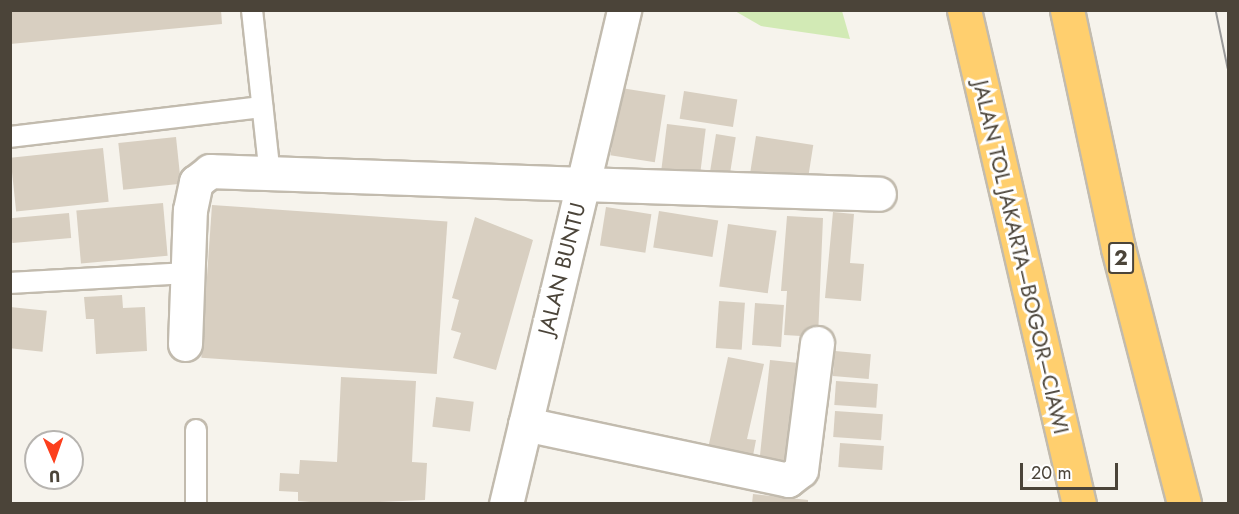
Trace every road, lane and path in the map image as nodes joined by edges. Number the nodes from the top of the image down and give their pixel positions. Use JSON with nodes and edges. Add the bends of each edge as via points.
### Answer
{"nodes":[{"id":1,"x":252,"y":10,"type":"edge"},
{"id":2,"x":624,"y":10,"type":"edge"},
{"id":3,"x":964,"y":10,"type":"edge"},
{"id":4,"x":1067,"y":10,"type":"edge"},
{"id":5,"x":262,"y":107,"type":"junction"},
{"id":6,"x":10,"y":136,"type":"edge"},
{"id":7,"x":270,"y":176,"type":"junction"},
{"id":8,"x":583,"y":184,"type":"junction"},
{"id":9,"x":879,"y":194,"type":"dead end"},
{"id":10,"x":188,"y":273,"type":"junction"},
{"id":11,"x":10,"y":283,"type":"edge"},
{"id":12,"x":817,"y":343,"type":"dead end"},
{"id":13,"x":184,"y":344,"type":"dead end"},
{"id":14,"x":525,"y":423,"type":"junction"},
{"id":15,"x":196,"y":430,"type":"dead end"},
{"id":16,"x":196,"y":504,"type":"edge"},
{"id":17,"x":506,"y":504,"type":"edge"},
{"id":18,"x":1079,"y":504,"type":"edge"},
{"id":19,"x":1184,"y":504,"type":"edge"}],
"edges":[{"from":1,"to":5,"type":"lane"},
{"from":2,"to":8,"type":"street"},
{"from":3,"to":18,"type":"highway","name":"JALAN TOL JAKARTA–BOGOR–CIAWI"},
{"from":4,"to":19,"type":"highway","number":"2","via":[[1118,248]]},
{"from":5,"to":6,"type":"lane"},
{"from":5,"to":7,"type":"lane"},
{"from":7,"to":8,"type":"street"},
{"from":7,"to":10,"type":"street","via":[[210,171],[196,182]]},
{"from":8,"to":9,"type":"street","name":"JALAN BUNTU"},
{"from":8,"to":14,"type":"street","name":"JALAN BUNTU"},
{"from":10,"to":11,"type":"lane"},
{"from":10,"to":13,"type":"street"},
{"from":12,"to":14,"type":"street","via":[[801,470],[788,480]]},
{"from":14,"to":17,"type":"street","name":"JALAN BUNTU"},
{"from":15,"to":16,"type":"lane"}]}
